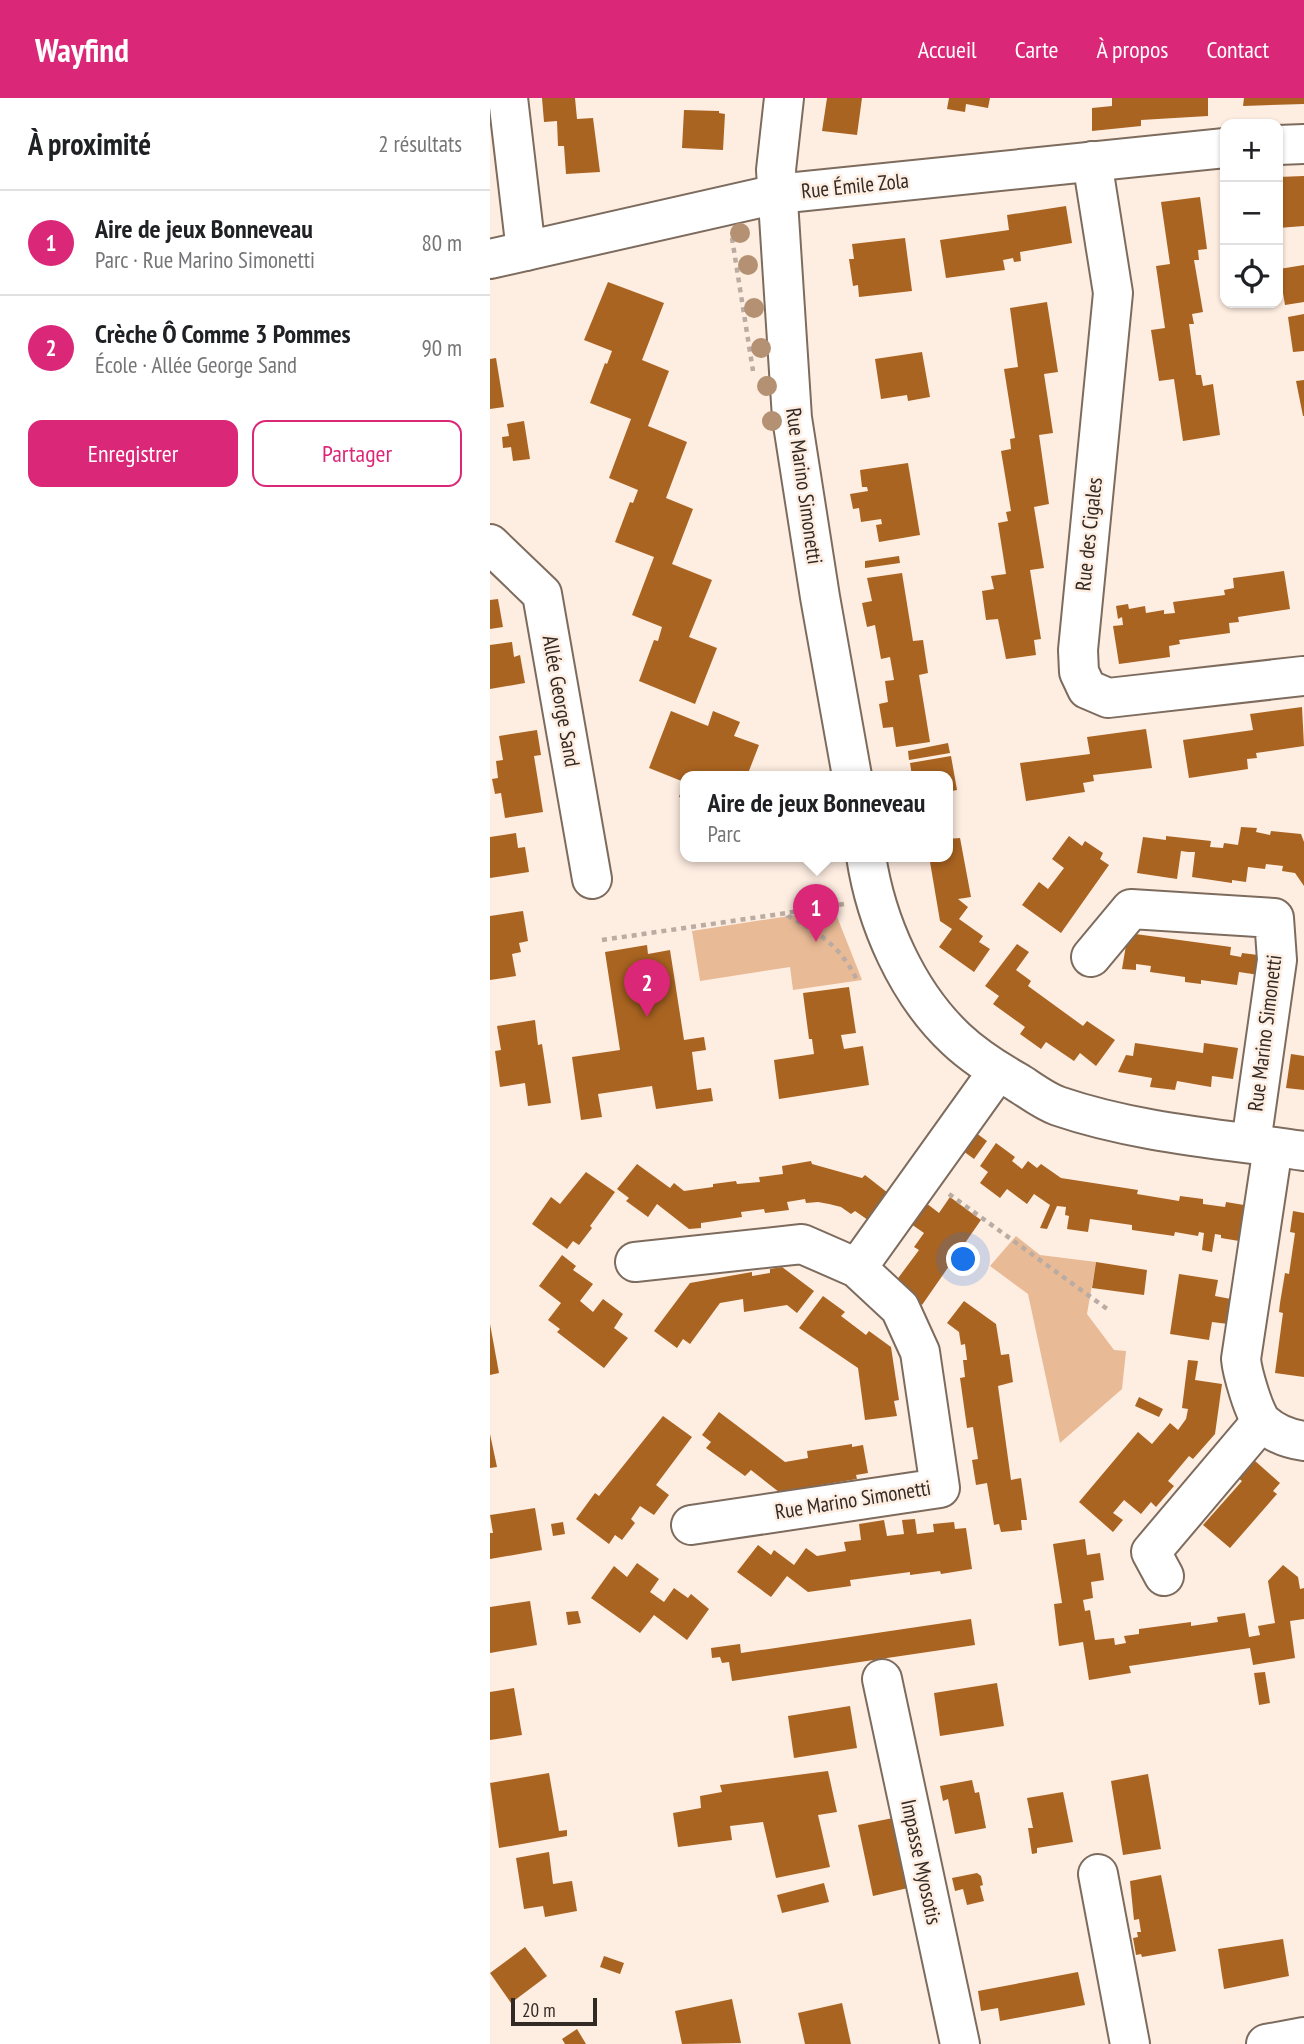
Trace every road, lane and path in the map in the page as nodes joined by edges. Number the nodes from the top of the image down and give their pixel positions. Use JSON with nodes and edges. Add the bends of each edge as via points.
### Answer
{"nodes":[{"id":1,"x":509,"y":98,"type":"edge"},
{"id":2,"x":784,"y":98,"type":"edge"},
{"id":3,"x":1283,"y":145,"type":"edge"},
{"id":4,"x":1304,"y":145,"type":"edge"},
{"id":5,"x":1220,"y":148,"type":"edge"},
{"id":6,"x":1092,"y":161,"type":"junction"},
{"id":7,"x":777,"y":194,"type":"junction"},
{"id":8,"x":732,"y":234,"type":"dead end"},
{"id":9,"x":508,"y":255,"type":"edge"},
{"id":10,"x":741,"y":304,"type":"dead end"},
{"id":11,"x":490,"y":544,"type":"edge"},
{"id":12,"x":1303,"y":676,"type":"edge"},
{"id":13,"x":851,"y":771,"type":"edge"},
{"id":14,"x":867,"y":862,"type":"edge"},
{"id":15,"x":592,"y":879,"type":"dead end"},
{"id":16,"x":849,"y":903,"type":"dead end"},
{"id":17,"x":787,"y":913,"type":"junction"},
{"id":18,"x":602,"y":940,"type":"dead end"},
{"id":19,"x":1091,"y":957,"type":"dead end"},
{"id":20,"x":857,"y":981,"type":"dead end"},
{"id":21,"x":998,"y":1071,"type":"junction"},
{"id":22,"x":1276,"y":1147,"type":"edge"},
{"id":23,"x":923,"y":1175,"type":"junction"},
{"id":24,"x":635,"y":1262,"type":"dead end"},
{"id":25,"x":857,"y":1268,"type":"junction"},
{"id":26,"x":1110,"y":1311,"type":"dead end"},
{"id":27,"x":1261,"y":1422,"type":"junction"},
{"id":28,"x":1304,"y":1441,"type":"edge"},
{"id":29,"x":691,"y":1525,"type":"dead end"},
{"id":30,"x":1164,"y":1576,"type":"dead end"},
{"id":31,"x":882,"y":1679,"type":"dead end"},
{"id":32,"x":1098,"y":1874,"type":"dead end"},
{"id":33,"x":1304,"y":2036,"type":"edge"},
{"id":34,"x":960,"y":2044,"type":"edge"},
{"id":35,"x":1130,"y":2044,"type":"edge"},
{"id":36,"x":1266,"y":2044,"type":"edge"}],
"edges":[{"from":1,"to":9,"type":"street"},
{"from":2,"to":7,"type":"street","name":"Rue Marino Simonetti"},
{"from":3,"to":4,"type":"street"},
{"from":5,"to":6,"type":"street","name":"Rue Émile Zola"},
{"from":6,"to":7,"type":"street","name":"Rue Émile Zola"},
{"from":6,"to":12,"type":"street","name":"Rue des Cigales","via":[[1113,293],[1079,671],[1087,689],[1108,698]]},
{"from":7,"to":9,"type":"street","name":"Rue Émile Zola"},
{"from":7,"to":13,"type":"street","name":"Rue Marino Simonetti","via":[[792,418]]},
{"from":8,"to":10,"type":"path"},
{"from":11,"to":15,"type":"street","name":"Allée George Sand","via":[[542,594]]},
{"from":14,"to":21,"type":"street","via":[[871,889],[898,958],[927,1005],[956,1039]]},
{"from":16,"to":17,"type":"path"},
{"from":17,"to":18,"type":"path"},
{"from":17,"to":20,"type":"path","via":[[839,950],[853,967]]},
{"from":19,"to":22,"type":"street","name":"Rue Marino Simonetti","via":[[1131,909],[1274,918]]},
{"from":21,"to":22,"type":"street","via":[[1055,1105],[1122,1125]]},
{"from":21,"to":23,"type":"street"},
{"from":22,"to":27,"type":"street","name":"Rue Marino Simonetti","via":[[1241,1359],[1242,1374]]},
{"from":23,"to":25,"type":"street"},
{"from":23,"to":26,"type":"path"},
{"from":24,"to":25,"type":"street","name":"Rue Marino Simonetti","via":[[802,1244]]},
{"from":25,"to":29,"type":"street","name":"Rue Marino Simonetti","via":[[900,1308],[920,1352],[940,1488]]},
{"from":27,"to":28,"type":"street","via":[[1290,1439]]},
{"from":27,"to":30,"type":"street","via":[[1151,1552]]},
{"from":31,"to":34,"type":"street","name":"Impasse Myosotis"},
{"from":32,"to":35,"type":"street"},
{"from":33,"to":36,"type":"street"}]}
